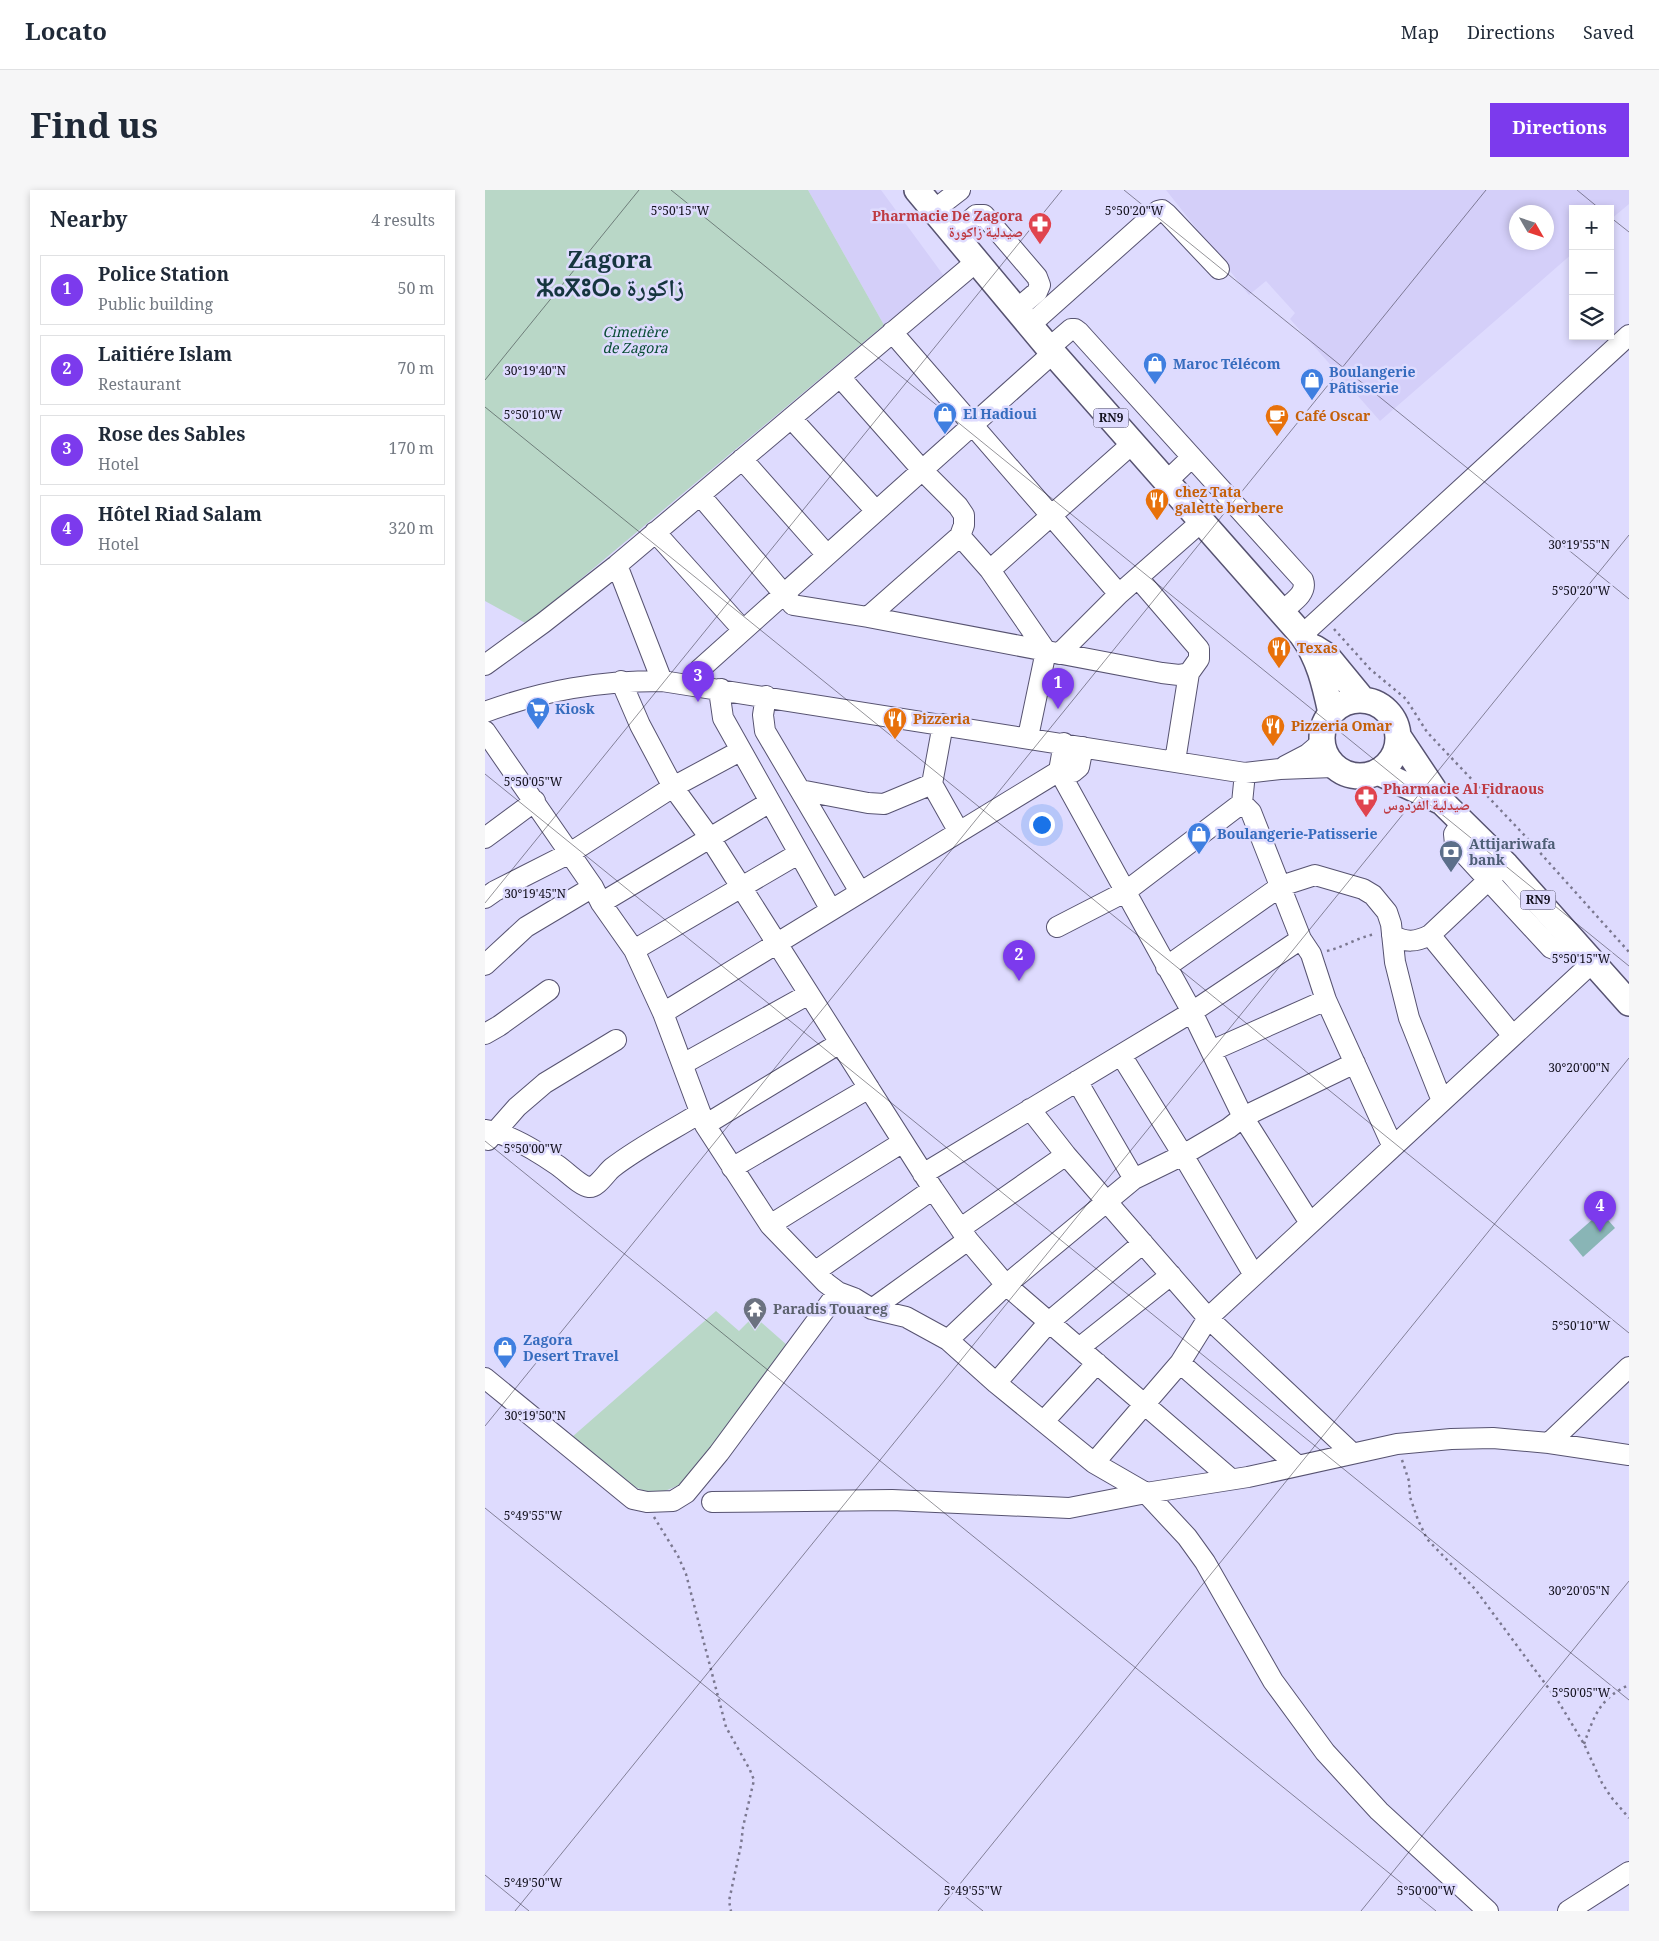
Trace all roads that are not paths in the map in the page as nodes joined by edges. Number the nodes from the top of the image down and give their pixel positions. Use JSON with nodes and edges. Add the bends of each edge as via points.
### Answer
{"nodes":[{"id":1,"x":917,"y":190,"type":"edge"},
{"id":2,"x":960,"y":190,"type":"edge"},
{"id":3,"x":934,"y":210,"type":"junction"},
{"id":4,"x":954,"y":234,"type":"junction"},
{"id":5,"x":977,"y":261,"type":"junction"},
{"id":6,"x":1219,"y":269,"type":"dead end"},
{"id":7,"x":1023,"y":317,"type":"junction"},
{"id":8,"x":893,"y":332,"type":"junction"},
{"id":9,"x":1629,"y":335,"type":"edge"},
{"id":10,"x":1051,"y":351,"type":"junction"},
{"id":11,"x":840,"y":377,"type":"junction"},
{"id":12,"x":791,"y":418,"type":"junction"},
{"id":13,"x":973,"y":425,"type":"junction"},
{"id":14,"x":1133,"y":443,"type":"junction"},
{"id":15,"x":1191,"y":458,"type":"junction"},
{"id":16,"x":742,"y":459,"type":"junction"},
{"id":17,"x":922,"y":470,"type":"junction"},
{"id":18,"x":1166,"y":482,"type":"junction"},
{"id":19,"x":700,"y":495,"type":"junction"},
{"id":20,"x":876,"y":511,"type":"junction"},
{"id":21,"x":1051,"y":515,"type":"junction"},
{"id":22,"x":1201,"y":522,"type":"junction"},
{"id":23,"x":655,"y":532,"type":"junction"},
{"id":24,"x":961,"y":536,"type":"junction"},
{"id":25,"x":827,"y":555,"type":"junction"},
{"id":26,"x":617,"y":564,"type":"junction"},
{"id":27,"x":990,"y":570,"type":"junction"},
{"id":28,"x":1138,"y":578,"type":"junction"},
{"id":29,"x":784,"y":594,"type":"junction"},
{"id":30,"x":1119,"y":594,"type":"junction"},
{"id":31,"x":1281,"y":612,"type":"junction"},
{"id":32,"x":868,"y":617,"type":"junction"},
{"id":33,"x":743,"y":630,"type":"junction"},
{"id":34,"x":1305,"y":639,"type":"junction"},
{"id":35,"x":1053,"y":652,"type":"junction"},
{"id":36,"x":485,"y":664,"type":"edge"},
{"id":37,"x":1189,"y":673,"type":"junction"},
{"id":38,"x":662,"y":680,"type":"junction"},
{"id":39,"x":621,"y":681,"type":"junction"},
{"id":40,"x":695,"y":685,"type":"junction"},
{"id":41,"x":721,"y":689,"type":"junction"},
{"id":42,"x":766,"y":696,"type":"junction"},
{"id":43,"x":1363,"y":700,"type":"junction"},
{"id":44,"x":485,"y":712,"type":"edge"},
{"id":45,"x":1331,"y":713,"type":"junction"},
{"id":46,"x":943,"y":724,"type":"junction"},
{"id":47,"x":485,"y":731,"type":"edge"},
{"id":48,"x":1398,"y":736,"type":"junction"},
{"id":49,"x":1028,"y":737,"type":"junction"},
{"id":50,"x":1321,"y":743,"type":"junction"},
{"id":51,"x":1074,"y":745,"type":"junction"},
{"id":52,"x":740,"y":751,"type":"junction"},
{"id":53,"x":1175,"y":761,"type":"junction"},
{"id":54,"x":1333,"y":767,"type":"junction"},
{"id":55,"x":1280,"y":769,"type":"junction"},
{"id":56,"x":1059,"y":771,"type":"junction"},
{"id":57,"x":1378,"y":772,"type":"junction"},
{"id":58,"x":1245,"y":773,"type":"junction"},
{"id":59,"x":932,"y":784,"type":"junction"},
{"id":60,"x":673,"y":787,"type":"junction"},
{"id":61,"x":800,"y":790,"type":"junction"},
{"id":62,"x":535,"y":801,"type":"junction"},
{"id":63,"x":770,"y":802,"type":"junction"},
{"id":64,"x":1442,"y":802,"type":"junction"},
{"id":65,"x":1242,"y":803,"type":"junction"},
{"id":66,"x":959,"y":832,"type":"junction"},
{"id":67,"x":485,"y":838,"type":"edge"},
{"id":68,"x":709,"y":838,"type":"junction"},
{"id":69,"x":569,"y":853,"type":"junction"},
{"id":70,"x":798,"y":854,"type":"junction"},
{"id":71,"x":1497,"y":872,"type":"junction"},
{"id":72,"x":1281,"y":886,"type":"junction"},
{"id":73,"x":741,"y":888,"type":"junction"},
{"id":74,"x":861,"y":892,"type":"junction"},
{"id":75,"x":1125,"y":892,"type":"junction"},
{"id":76,"x":597,"y":895,"type":"junction"},
{"id":77,"x":485,"y":898,"type":"edge"},
{"id":78,"x":831,"y":910,"type":"junction"},
{"id":79,"x":1057,"y":927,"type":"dead end"},
{"id":80,"x":1392,"y":935,"type":"junction"},
{"id":81,"x":1430,"y":935,"type":"junction"},
{"id":82,"x":777,"y":943,"type":"junction"},
{"id":83,"x":1306,"y":947,"type":"junction"},
{"id":84,"x":634,"y":950,"type":"junction"},
{"id":85,"x":1593,"y":962,"type":"junction"},
{"id":86,"x":485,"y":965,"type":"edge"},
{"id":87,"x":1166,"y":967,"type":"junction"},
{"id":88,"x":549,"y":990,"type":"dead end"},
{"id":89,"x":809,"y":994,"type":"junction"},
{"id":90,"x":1327,"y":1000,"type":"junction"},
{"id":91,"x":1629,"y":1003,"type":"edge"},
{"id":92,"x":1192,"y":1012,"type":"junction"},
{"id":93,"x":663,"y":1013,"type":"junction"},
{"id":94,"x":485,"y":1034,"type":"edge"},
{"id":95,"x":1513,"y":1036,"type":"junction"},
{"id":96,"x":616,"y":1040,"type":"dead end"},
{"id":97,"x":840,"y":1043,"type":"junction"},
{"id":98,"x":1211,"y":1051,"type":"junction"},
{"id":99,"x":1121,"y":1054,"type":"junction"},
{"id":100,"x":1355,"y":1063,"type":"junction"},
{"id":101,"x":683,"y":1064,"type":"junction"},
{"id":102,"x":1077,"y":1081,"type":"junction"},
{"id":103,"x":869,"y":1088,"type":"junction"},
{"id":104,"x":1442,"y":1101,"type":"junction"},
{"id":105,"x":1030,"y":1109,"type":"junction"},
{"id":106,"x":1243,"y":1117,"type":"junction"},
{"id":107,"x":703,"y":1119,"type":"junction"},
{"id":108,"x":488,"y":1135,"type":"edge"},
{"id":109,"x":903,"y":1142,"type":"junction"},
{"id":110,"x":1393,"y":1147,"type":"junction"},
{"id":111,"x":1066,"y":1154,"type":"junction"},
{"id":112,"x":1183,"y":1155,"type":"junction"},
{"id":113,"x":733,"y":1168,"type":"junction"},
{"id":114,"x":1135,"y":1179,"type":"junction"},
{"id":115,"x":928,"y":1181,"type":"junction"},
{"id":116,"x":1106,"y":1201,"type":"junction"},
{"id":117,"x":1310,"y":1223,"type":"junction"},
{"id":118,"x":770,"y":1225,"type":"junction"},
{"id":119,"x":965,"y":1234,"type":"junction"},
{"id":120,"x":1143,"y":1243,"type":"junction"},
{"id":121,"x":816,"y":1271,"type":"junction"},
{"id":122,"x":1171,"y":1275,"type":"junction"},
{"id":123,"x":1254,"y":1275,"type":"junction"},
{"id":124,"x":1006,"y":1285,"type":"junction"},
{"id":125,"x":839,"y":1292,"type":"junction"},
{"id":126,"x":872,"y":1309,"type":"junction"},
{"id":127,"x":1208,"y":1318,"type":"junction"},
{"id":128,"x":1049,"y":1322,"type":"junction"},
{"id":129,"x":948,"y":1340,"type":"junction"},
{"id":130,"x":1079,"y":1348,"type":"junction"},
{"id":131,"x":1097,"y":1363,"type":"junction"},
{"id":132,"x":1180,"y":1363,"type":"junction"},
{"id":133,"x":1629,"y":1367,"type":"edge"},
{"id":134,"x":485,"y":1378,"type":"edge"},
{"id":135,"x":996,"y":1383,"type":"junction"},
{"id":136,"x":1144,"y":1404,"type":"junction"},
{"id":137,"x":1044,"y":1421,"type":"junction"},
{"id":138,"x":1549,"y":1443,"type":"junction"},
{"id":139,"x":1352,"y":1453,"type":"junction"},
{"id":140,"x":1629,"y":1455,"type":"edge"},
{"id":141,"x":1094,"y":1463,"type":"junction"},
{"id":142,"x":1298,"y":1466,"type":"junction"},
{"id":143,"x":1231,"y":1479,"type":"junction"},
{"id":144,"x":1146,"y":1493,"type":"junction"},
{"id":145,"x":711,"y":1502,"type":"dead end"},
{"id":146,"x":1629,"y":1872,"type":"edge"},
{"id":147,"x":1488,"y":1911,"type":"edge"},
{"id":148,"x":1568,"y":1911,"type":"edge"}],
"edges":[{"from":1,"to":3,"type":"main road","number":"RN9"},
{"from":2,"to":3,"type":"street"},
{"from":3,"to":4,"type":"main road","number":"RN9"},
{"from":4,"to":5,"type":"main road","number":"RN9"},
{"from":4,"to":7,"type":"street","via":[[976,215],[984,215],[1037,277],[1040,285]]},
{"from":5,"to":7,"type":"main road","number":"RN9"},
{"from":5,"to":8,"type":"street"},
{"from":6,"to":7,"type":"street","via":[[1162,210]]},
{"from":7,"to":10,"type":"main road","number":"RN9"},
{"from":8,"to":11,"type":"street"},
{"from":8,"to":13,"type":"street"},
{"from":9,"to":34,"type":"street","via":[[1323,616]]},
{"from":10,"to":13,"type":"street"},
{"from":10,"to":14,"type":"main road","number":"RN9"},
{"from":10,"to":15,"type":"street","via":[[1071,329],[1075,329]]},
{"from":11,"to":12,"type":"street"},
{"from":11,"to":17,"type":"street"},
{"from":12,"to":16,"type":"street"},
{"from":12,"to":20,"type":"street"},
{"from":13,"to":17,"type":"street"},
{"from":13,"to":21,"type":"street"},
{"from":14,"to":18,"type":"main road","number":"RN9"},
{"from":14,"to":21,"type":"street"},
{"from":15,"to":18,"type":"street"},
{"from":15,"to":31,"type":"street","via":[[1303,580],[1305,586],[1301,594]]},
{"from":16,"to":19,"type":"street"},
{"from":16,"to":25,"type":"street"},
{"from":17,"to":20,"type":"street"},
{"from":17,"to":24,"type":"street","via":[[964,515]]},
{"from":18,"to":22,"type":"main road","number":"RN9"},
{"from":19,"to":23,"type":"street"},
{"from":19,"to":29,"type":"street"},
{"from":20,"to":25,"type":"street"},
{"from":21,"to":27,"type":"street"},
{"from":21,"to":30,"type":"street"},
{"from":22,"to":28,"type":"street"},
{"from":22,"to":31,"type":"main road","number":"RN9"},
{"from":23,"to":26,"type":"street"},
{"from":23,"to":33,"type":"street"},
{"from":24,"to":27,"type":"street"},
{"from":24,"to":32,"type":"street"},
{"from":25,"to":29,"type":"street"},
{"from":26,"to":36,"type":"street"},
{"from":26,"to":38,"type":"street"},
{"from":27,"to":35,"type":"street"},
{"from":28,"to":30,"type":"street"},
{"from":28,"to":37,"type":"street","via":[[1199,650],[1199,659]]},
{"from":29,"to":32,"type":"street","via":[[793,605]]},
{"from":29,"to":33,"type":"street"},
{"from":30,"to":35,"type":"street"},
{"from":31,"to":34,"type":"main road","number":"RN9"},
{"from":32,"to":35,"type":"street"},
{"from":33,"to":40,"type":"street","via":[[699,670]]},
{"from":34,"to":43,"type":"main road","number":"RN9","via":[[1326,655]]},
{"from":34,"to":45,"type":"main road","number":"RN9","via":[[1324,682]]},
{"from":35,"to":37,"type":"street","via":[[1162,673]]},
{"from":35,"to":49,"type":"street"},
{"from":37,"to":53,"type":"street"},
{"from":38,"to":39,"type":"street"},
{"from":38,"to":40,"type":"street"},
{"from":39,"to":44,"type":"street","via":[[520,699]]},
{"from":39,"to":60,"type":"street"},
{"from":40,"to":41,"type":"street"},
{"from":41,"to":42,"type":"street"},
{"from":41,"to":52,"type":"street","via":[[723,718]]},
{"from":42,"to":46,"type":"street"},
{"from":42,"to":61,"type":"street","via":[[765,731]]},
{"from":43,"to":45,"type":"main road","via":[[1340,705]]},
{"from":43,"to":48,"type":"main road","number":"RN9","via":[[1384,708],[1396,726]]},
{"from":45,"to":50,"type":"main road","via":[[1325,722]]},
{"from":46,"to":49,"type":"street"},
{"from":46,"to":59,"type":"street"},
{"from":47,"to":62,"type":"street"},
{"from":48,"to":57,"type":"main road","via":[[1393,758]]},
{"from":48,"to":64,"type":"main road","number":"RN9"},
{"from":49,"to":51,"type":"street"},
{"from":50,"to":54,"type":"main road"},
{"from":50,"to":55,"type":"street"},
{"from":51,"to":53,"type":"street"},
{"from":51,"to":56,"type":"street"},
{"from":52,"to":60,"type":"street"},
{"from":52,"to":63,"type":"street"},
{"from":53,"to":58,"type":"street"},
{"from":54,"to":55,"type":"street"},
{"from":54,"to":57,"type":"main road","via":[[1355,777]]},
{"from":55,"to":58,"type":"street"},
{"from":56,"to":66,"type":"street"},
{"from":56,"to":75,"type":"street"},
{"from":57,"to":64,"type":"main road","number":"RN9"},
{"from":58,"to":65,"type":"street"},
{"from":59,"to":61,"type":"street","via":[[884,804]]},
{"from":59,"to":66,"type":"street"},
{"from":60,"to":68,"type":"street"},
{"from":60,"to":69,"type":"street"},
{"from":61,"to":74,"type":"street"},
{"from":62,"to":67,"type":"street"},
{"from":62,"to":69,"type":"street"},
{"from":63,"to":68,"type":"street"},
{"from":63,"to":70,"type":"street"},
{"from":64,"to":71,"type":"main road","number":"RN9","via":[[1463,821]]},
{"from":65,"to":72,"type":"street","via":[[1251,812]]},
{"from":65,"to":75,"type":"street"},
{"from":66,"to":74,"type":"street"},
{"from":68,"to":73,"type":"street"},
{"from":68,"to":76,"type":"street"},
{"from":69,"to":76,"type":"street"},
{"from":69,"to":77,"type":"street"},
{"from":70,"to":73,"type":"street"},
{"from":70,"to":78,"type":"street"},
{"from":71,"to":81,"type":"street"},
{"from":71,"to":85,"type":"main road","number":"RN9"},
{"from":72,"to":80,"type":"street","via":[[1315,875],[1363,889],[1373,895],[1387,912]]},
{"from":72,"to":83,"type":"street"},
{"from":72,"to":87,"type":"street"},
{"from":73,"to":82,"type":"street"},
{"from":73,"to":84,"type":"street"},
{"from":74,"to":78,"type":"street"},
{"from":75,"to":79,"type":"street"},
{"from":75,"to":87,"type":"street"},
{"from":76,"to":84,"type":"street"},
{"from":76,"to":86,"type":"street","via":[[527,928]]},
{"from":78,"to":82,"type":"street"},
{"from":80,"to":81,"type":"street","via":[[1417,941]]},
{"from":80,"to":104,"type":"street","via":[[1409,1018]]},
{"from":81,"to":95,"type":"street"},
{"from":82,"to":89,"type":"street"},
{"from":82,"to":93,"type":"street"},
{"from":83,"to":90,"type":"street"},
{"from":83,"to":92,"type":"street"},
{"from":84,"to":93,"type":"street"},
{"from":85,"to":91,"type":"main road","number":"RN9"},
{"from":85,"to":95,"type":"street"},
{"from":87,"to":92,"type":"street"},
{"from":88,"to":94,"type":"street"},
{"from":89,"to":97,"type":"street"},
{"from":89,"to":101,"type":"street"},
{"from":90,"to":98,"type":"street"},
{"from":90,"to":100,"type":"street"},
{"from":92,"to":98,"type":"street"},
{"from":92,"to":99,"type":"street"},
{"from":93,"to":101,"type":"street"},
{"from":95,"to":104,"type":"street"},
{"from":96,"to":108,"type":"street","via":[[545,1083]]},
{"from":97,"to":103,"type":"street"},
{"from":97,"to":107,"type":"street"},
{"from":98,"to":106,"type":"street"},
{"from":99,"to":102,"type":"street"},
{"from":99,"to":112,"type":"street"},
{"from":100,"to":106,"type":"street"},
{"from":100,"to":110,"type":"street"},
{"from":101,"to":107,"type":"street"},
{"from":102,"to":105,"type":"street"},
{"from":102,"to":114,"type":"street"},
{"from":103,"to":109,"type":"street"},
{"from":103,"to":113,"type":"street"},
{"from":104,"to":110,"type":"street"},
{"from":105,"to":111,"type":"street"},
{"from":105,"to":115,"type":"street"},
{"from":106,"to":112,"type":"street"},
{"from":106,"to":117,"type":"street"},
{"from":107,"to":108,"type":"street","via":[[638,1151],[589,1187],[557,1164]]},
{"from":107,"to":113,"type":"street"},
{"from":109,"to":115,"type":"street"},
{"from":109,"to":118,"type":"street"},
{"from":110,"to":117,"type":"street"},
{"from":111,"to":116,"type":"street"},
{"from":111,"to":119,"type":"street"},
{"from":112,"to":114,"type":"street"},
{"from":112,"to":123,"type":"street"},
{"from":113,"to":118,"type":"street"},
{"from":114,"to":116,"type":"street"},
{"from":115,"to":119,"type":"street"},
{"from":115,"to":121,"type":"street"},
{"from":116,"to":120,"type":"street"},
{"from":116,"to":124,"type":"street"},
{"from":117,"to":123,"type":"street"},
{"from":118,"to":121,"type":"street"},
{"from":119,"to":124,"type":"street"},
{"from":119,"to":126,"type":"street"},
{"from":120,"to":122,"type":"street"},
{"from":120,"to":128,"type":"street"},
{"from":121,"to":125,"type":"street"},
{"from":122,"to":127,"type":"street"},
{"from":122,"to":130,"type":"street"},
{"from":123,"to":127,"type":"street"},
{"from":124,"to":128,"type":"street"},
{"from":124,"to":129,"type":"street"},
{"from":125,"to":126,"type":"street"},
{"from":125,"to":134,"type":"street","via":[[719,1452],[686,1493],[673,1500],[647,1502],[633,1499]]},
{"from":126,"to":129,"type":"street","via":[[906,1317]]},
{"from":127,"to":132,"type":"street"},
{"from":127,"to":139,"type":"street"},
{"from":128,"to":130,"type":"street"},
{"from":128,"to":135,"type":"street"},
{"from":129,"to":135,"type":"street"},
{"from":130,"to":131,"type":"street"},
{"from":131,"to":136,"type":"street"},
{"from":131,"to":137,"type":"street"},
{"from":132,"to":136,"type":"street"},
{"from":132,"to":142,"type":"street"},
{"from":133,"to":138,"type":"street"},
{"from":135,"to":137,"type":"street"},
{"from":136,"to":141,"type":"street"},
{"from":136,"to":143,"type":"street"},
{"from":137,"to":141,"type":"street"},
{"from":138,"to":139,"type":"street","via":[[1493,1438],[1451,1439],[1397,1444]]},
{"from":138,"to":140,"type":"street"},
{"from":139,"to":142,"type":"street"},
{"from":141,"to":144,"type":"street"},
{"from":142,"to":143,"type":"street"},
{"from":143,"to":144,"type":"street"},
{"from":144,"to":145,"type":"street","via":[[1069,1508],[892,1500]]},
{"from":144,"to":147,"type":"street","via":[[1187,1537],[1205,1562],[1273,1681],[1325,1752],[1379,1812]]},
{"from":146,"to":148,"type":"street"}]}
